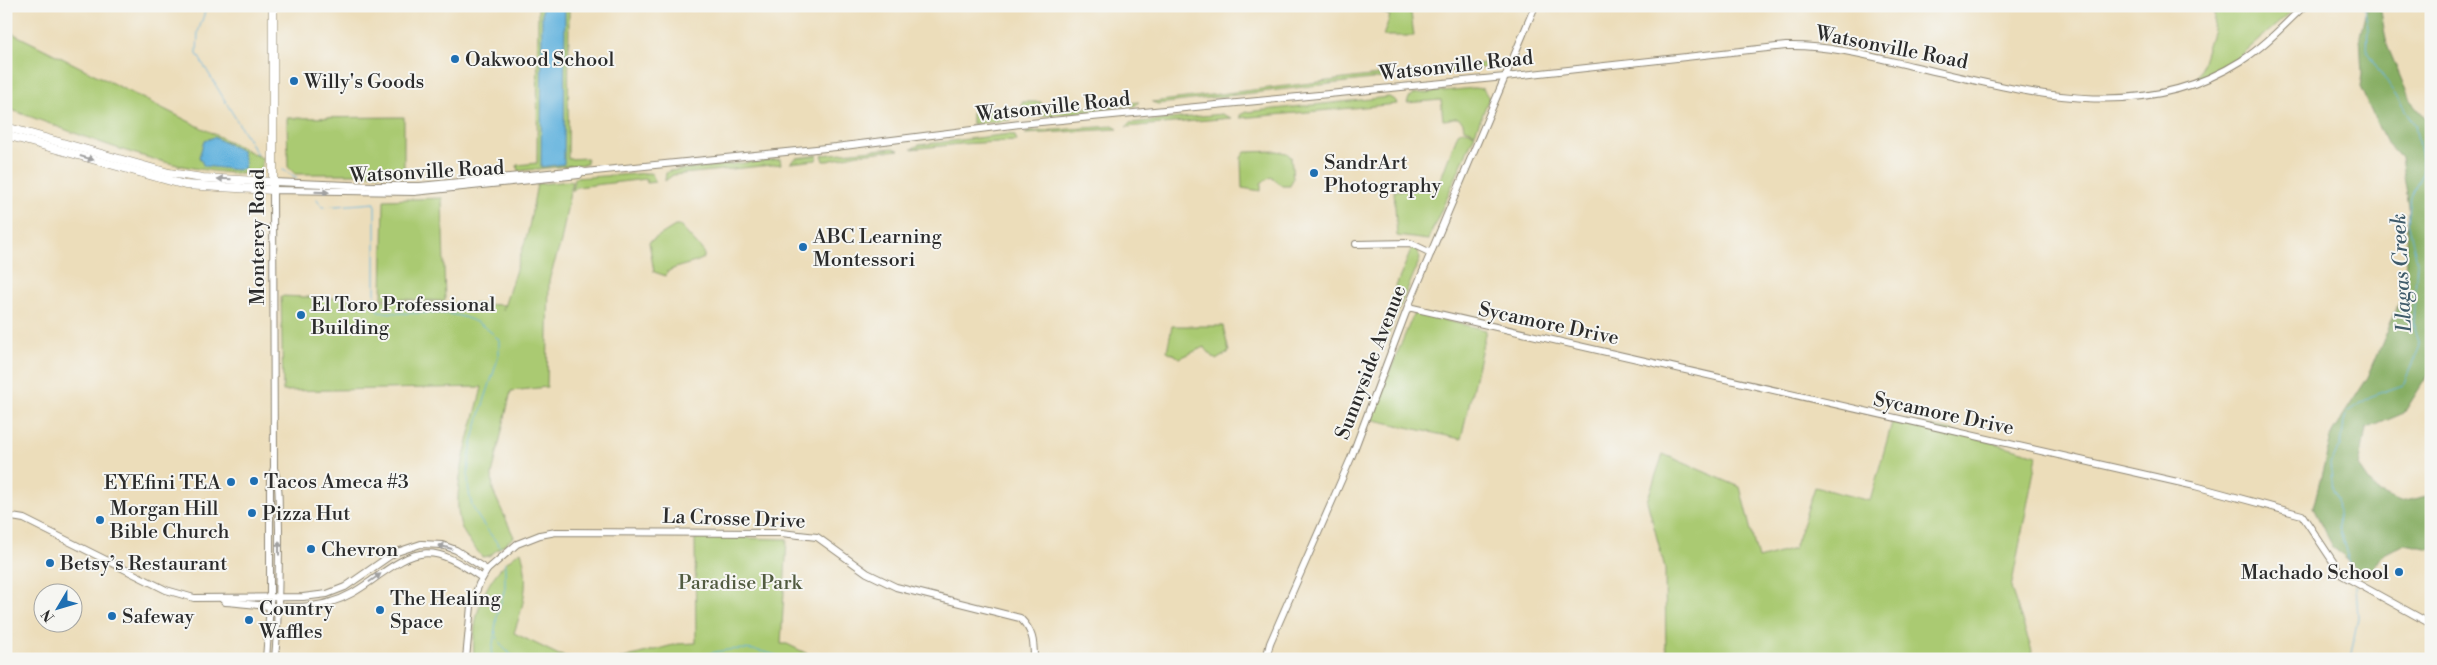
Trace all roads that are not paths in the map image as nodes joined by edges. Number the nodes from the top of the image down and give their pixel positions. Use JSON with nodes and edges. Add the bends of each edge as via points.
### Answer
{"nodes":[{"id":1,"x":273,"y":6,"type":"edge"},
{"id":2,"x":1535,"y":6,"type":"edge"},
{"id":3,"x":2304,"y":6,"type":"edge"},
{"id":4,"x":1505,"y":77,"type":"junction"},
{"id":5,"x":6,"y":127,"type":"edge"},
{"id":6,"x":6,"y":135,"type":"edge"},
{"id":7,"x":543,"y":176,"type":"junction"},
{"id":8,"x":273,"y":182,"type":"junction"},
{"id":9,"x":273,"y":190,"type":"junction"},
{"id":10,"x":1356,"y":244,"type":"dead end"},
{"id":11,"x":1432,"y":253,"type":"junction"},
{"id":12,"x":1408,"y":307,"type":"junction"},
{"id":13,"x":274,"y":468,"type":"junction"},
{"id":14,"x":6,"y":516,"type":"edge"},
{"id":15,"x":487,"y":570,"type":"junction"},
{"id":16,"x":482,"y":578,"type":"junction"},
{"id":17,"x":270,"y":597,"type":"junction"},
{"id":18,"x":279,"y":597,"type":"junction"},
{"id":19,"x":222,"y":599,"type":"junction"},
{"id":20,"x":270,"y":605,"type":"junction"},
{"id":21,"x":278,"y":606,"type":"junction"},
{"id":22,"x":2431,"y":624,"type":"edge"},
{"id":23,"x":266,"y":659,"type":"edge"},
{"id":24,"x":275,"y":659,"type":"edge"},
{"id":25,"x":466,"y":659,"type":"edge"},
{"id":26,"x":1034,"y":659,"type":"edge"},
{"id":27,"x":1266,"y":659,"type":"edge"}],
"edges":[{"from":1,"to":8,"type":"main road","name":"Monterey Road"},
{"from":2,"to":4,"type":"street","name":"Sunnyside Avenue"},
{"from":3,"to":4,"type":"street","name":"Watsonville Road","via":[[2255,51],[2229,68],[2174,90],[2128,99],[2050,96],[1811,45]]},
{"from":4,"to":7,"type":"street","name":"Watsonville Road","via":[[1020,124],[836,147],[581,172],[579,175]]},
{"from":4,"to":11,"type":"street","name":"Sunnyside Avenue"},
{"from":8,"to":5,"type":"main road","one_way":true,"via":[[169,173]]},
{"from":6,"to":9,"type":"main road","one_way":true,"via":[[177,183],[211,188]]},
{"from":7,"to":8,"type":"street","name":"Watsonville Road","via":[[397,186]]},
{"from":9,"to":7,"type":"street","name":"Watsonville Road","one_way":true,"via":[[414,192]]},
{"from":8,"to":9,"type":"main road","name":"Monterey Road"},
{"from":9,"to":13,"type":"street","name":"Monterey Road"},
{"from":10,"to":11,"type":"street","via":[[1410,243]]},
{"from":11,"to":12,"type":"street","name":"Sunnyside Avenue"},
{"from":12,"to":22,"type":"street","name":"Sycamore Drive","via":[[2195,486],[2302,515],[2336,569]]},
{"from":12,"to":27,"type":"street","name":"Sunnyside Avenue","via":[[1351,458],[1270,643]]},
{"from":13,"to":17,"type":"street","name":"Monterey Road","via":[[270,482]]},
{"from":18,"to":13,"type":"street","name":"Monterey Road","one_way":true,"via":[[279,481]]},
{"from":14,"to":19,"type":"street","via":[[24,520],[173,594]]},
{"from":15,"to":16,"type":"street","name":"La Crosse Drive"},
{"from":15,"to":18,"type":"street","one_way":true,"via":[[456,550],[442,545],[421,544],[394,553],[332,593]]},
{"from":15,"to":26,"type":"street","name":"La Crosse Drive","via":[[517,544],[556,532],[781,533],[817,538],[888,584],[1020,618],[1031,628]]},
{"from":21,"to":16,"type":"street","one_way":true,"via":[[323,605],[342,599],[401,559],[422,553],[446,556]]},
{"from":16,"to":25,"type":"street","name":"La Crosse Drive","via":[[471,606]]},
{"from":17,"to":18,"type":"street"},
{"from":17,"to":19,"type":"street","via":[[226,596]]},
{"from":17,"to":20,"type":"street","name":"Monterey Road"},
{"from":18,"to":21,"type":"street","name":"Monterey Road"},
{"from":19,"to":20,"type":"street","via":[[225,602]]},
{"from":20,"to":21,"type":"street"},
{"from":20,"to":23,"type":"street","name":"Monterey Road"},
{"from":21,"to":24,"type":"street","name":"Monterey Road"}]}
